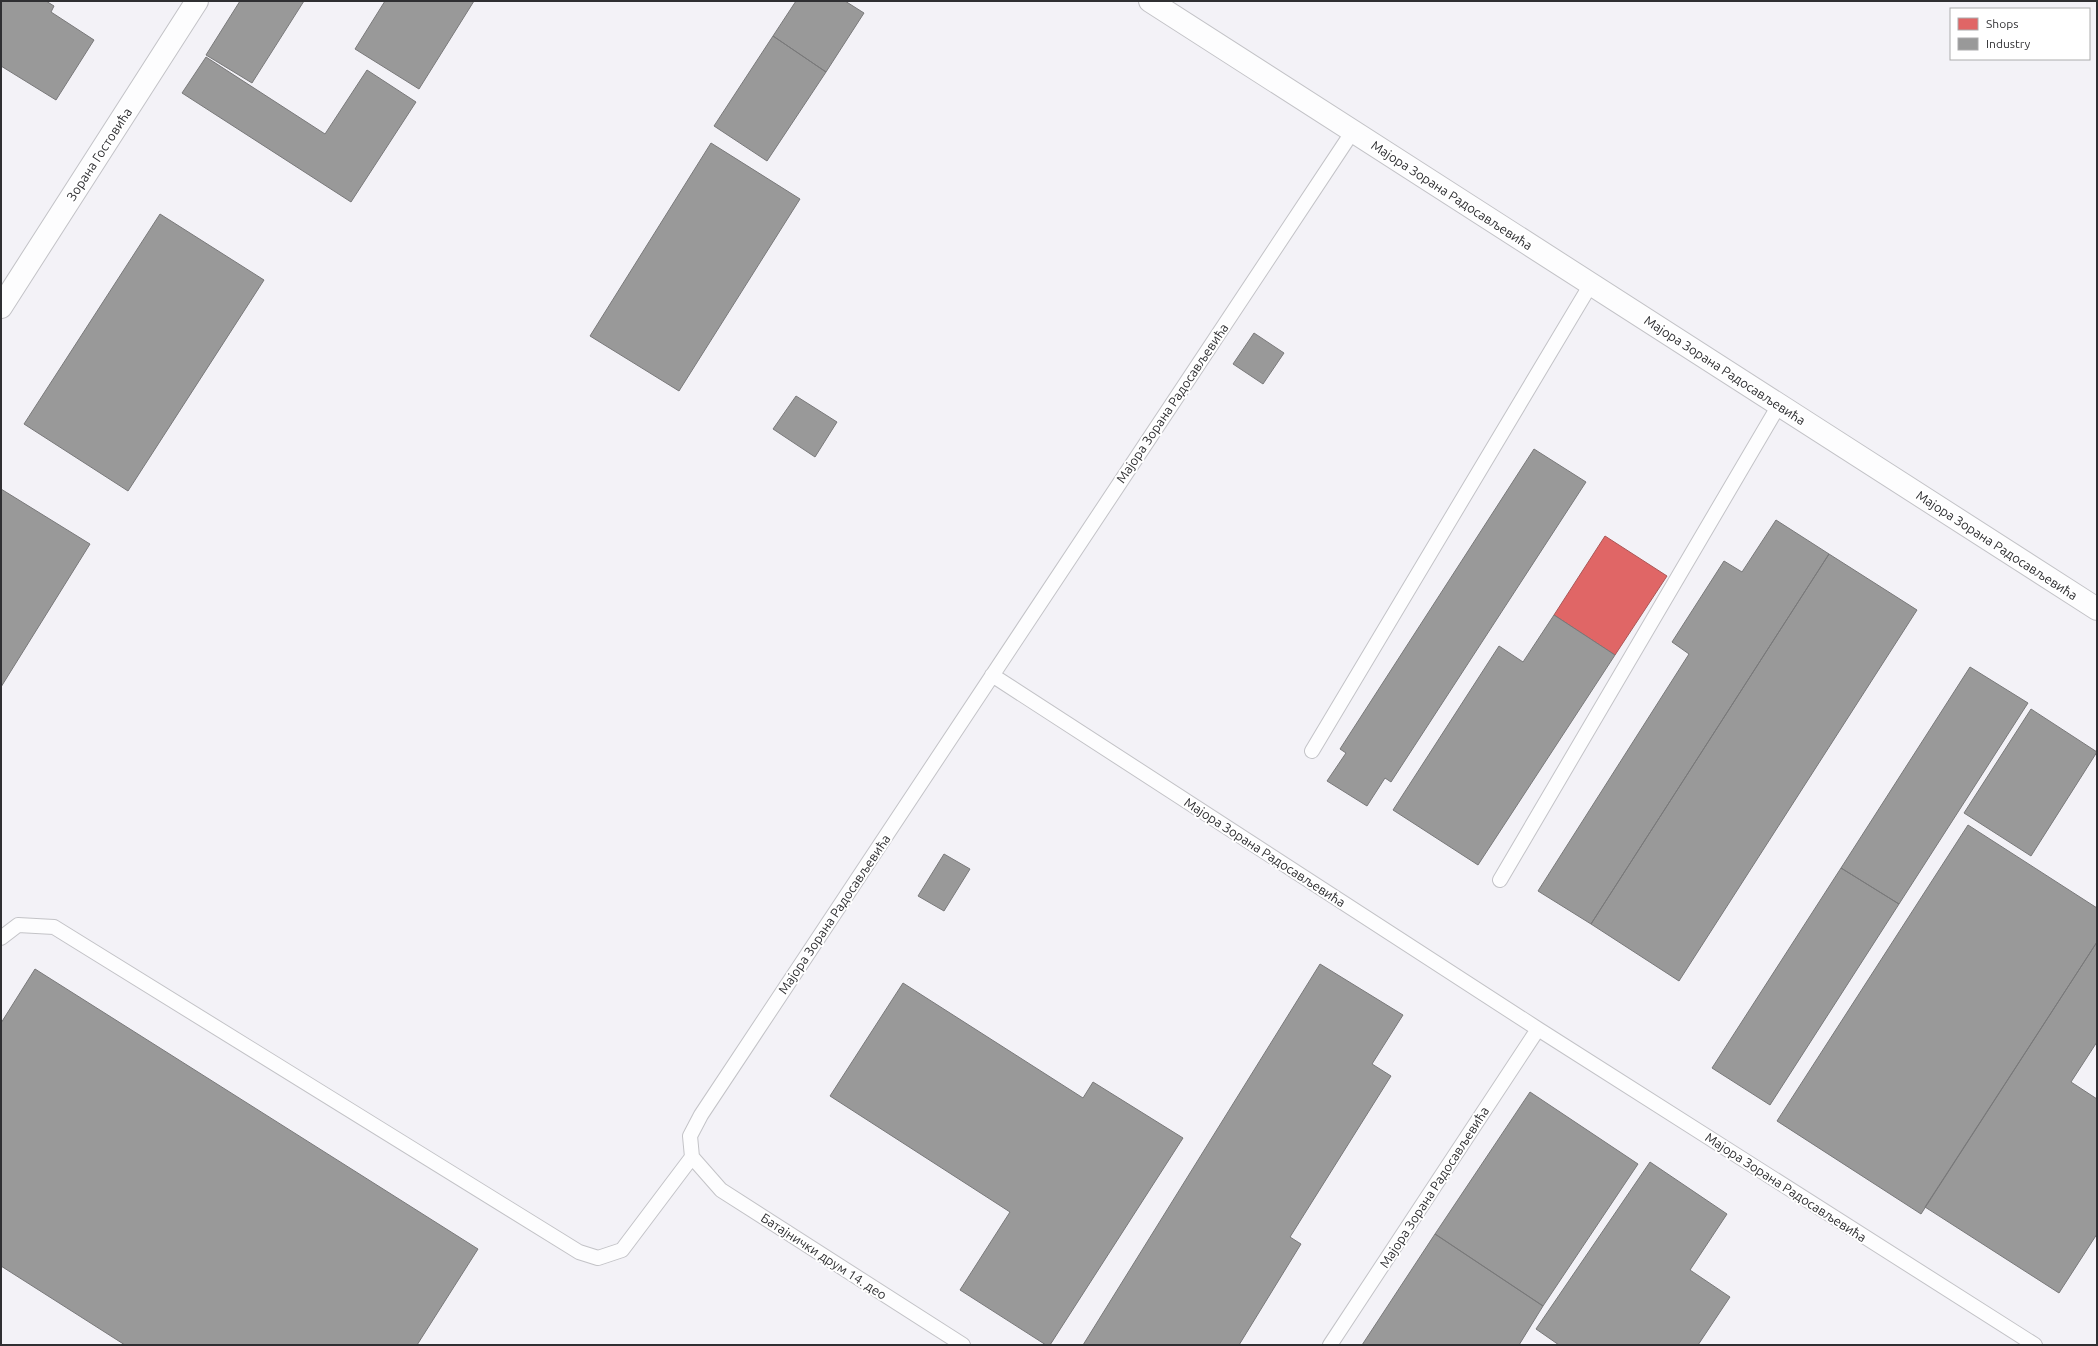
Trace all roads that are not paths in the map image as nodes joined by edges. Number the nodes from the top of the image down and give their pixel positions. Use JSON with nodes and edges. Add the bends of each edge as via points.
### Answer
{"nodes":[{"id":1,"x":197,"y":1,"type":"edge"},
{"id":2,"x":1150,"y":1,"type":"edge"},
{"id":3,"x":1353,"y":131,"type":"junction"},
{"id":4,"x":1591,"y":284,"type":"junction"},
{"id":5,"x":1,"y":307,"type":"edge"},
{"id":6,"x":1779,"y":405,"type":"junction"},
{"id":7,"x":2097,"y":610,"type":"edge"},
{"id":8,"x":992,"y":675,"type":"junction"},
{"id":9,"x":1312,"y":751,"type":"dead end"},
{"id":10,"x":1500,"y":880,"type":"dead end"},
{"id":11,"x":1,"y":938,"type":"edge"},
{"id":12,"x":1538,"y":1028,"type":"junction"},
{"id":13,"x":692,"y":1157,"type":"junction"},
{"id":14,"x":963,"y":1345,"type":"edge"},
{"id":15,"x":1330,"y":1345,"type":"edge"},
{"id":16,"x":2035,"y":1345,"type":"edge"}],
"edges":[{"from":1,"to":5,"type":"main road","name":"Зорана Гостовића"},
{"from":2,"to":3,"type":"main road","name":"Мајора Зорана Радосављевића"},
{"from":3,"to":4,"type":"main road","name":"Мајора Зорана Радосављевића"},
{"from":3,"to":8,"type":"lane","name":"Мајора Зорана Радосављевића"},
{"from":4,"to":6,"type":"main road","name":"Мајора Зорана Радосављевића"},
{"from":4,"to":9,"type":"lane"},
{"from":6,"to":7,"type":"main road","name":"Мајора Зорана Радосављевића"},
{"from":6,"to":10,"type":"lane"},
{"from":8,"to":12,"type":"lane","name":"Мајора Зорана Радосављевића"},
{"from":8,"to":13,"type":"lane","name":"Мајора Зорана Радосављевића","via":[[701,1115],[690,1136]]},
{"from":11,"to":13,"type":"lane","via":[[18,925],[54,927],[579,1252],[598,1258],[622,1250]]},
{"from":12,"to":15,"type":"lane","name":"Мајора Зорана Радосављевића"},
{"from":12,"to":16,"type":"lane","name":"Мајора Зорана Радосављевића"},
{"from":13,"to":14,"type":"lane","name":"Батајнички друм 14. део","via":[[721,1190]]}]}
